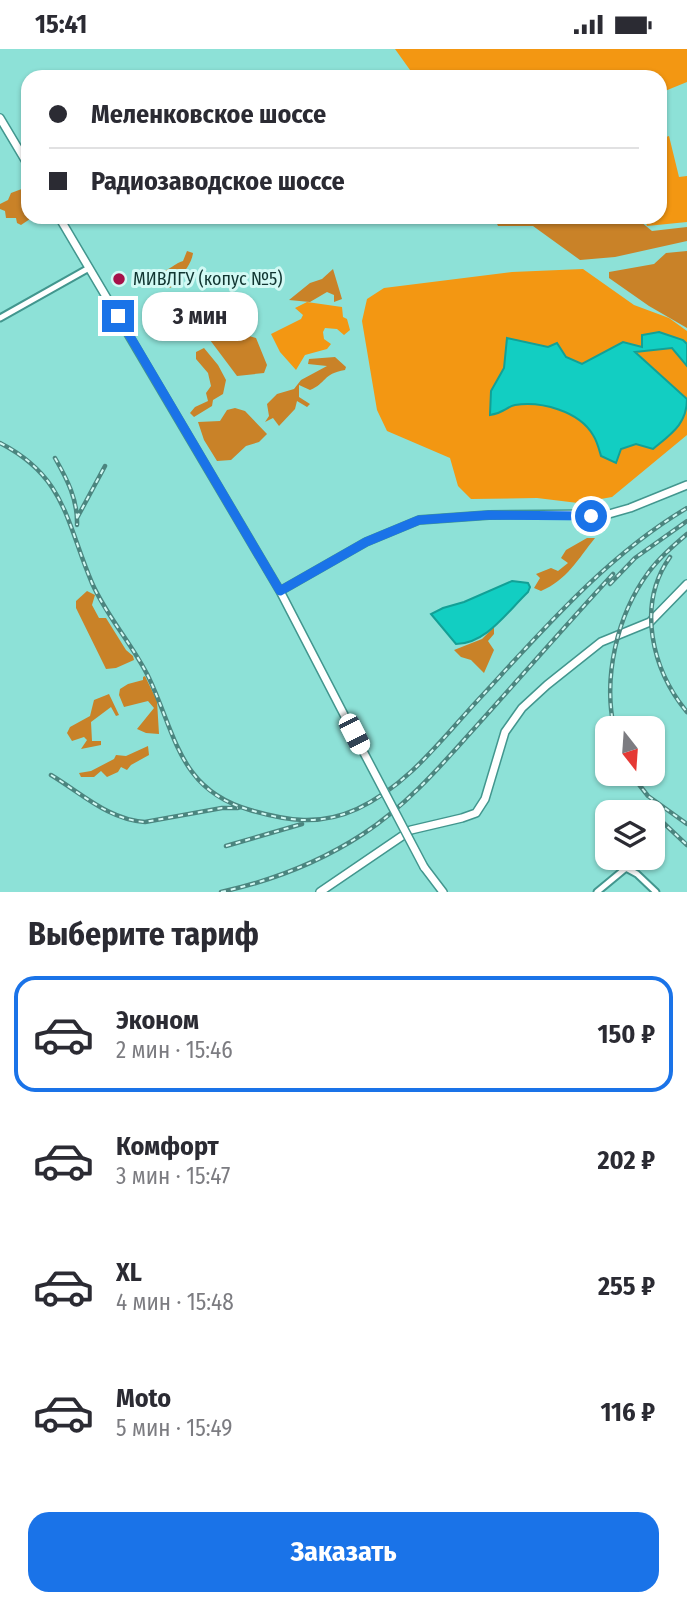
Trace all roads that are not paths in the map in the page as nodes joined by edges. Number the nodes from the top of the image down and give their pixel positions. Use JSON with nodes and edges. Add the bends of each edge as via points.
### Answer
{"nodes":[{"id":1,"x":0,"y":118,"type":"edge"},
{"id":2,"x":21,"y":153,"type":"edge"},
{"id":3,"x":63,"y":224,"type":"edge"},
{"id":4,"x":89,"y":268,"type":"junction"},
{"id":5,"x":0,"y":318,"type":"edge"},
{"id":6,"x":687,"y":485,"type":"edge"},
{"id":7,"x":685,"y":586,"type":"edge"},
{"id":8,"x":280,"y":591,"type":"junction"},
{"id":9,"x":320,"y":892,"type":"edge"},
{"id":10,"x":443,"y":892,"type":"edge"},
{"id":11,"x":597,"y":892,"type":"edge"},
{"id":12,"x":656,"y":892,"type":"edge"}],
"edges":[{"from":1,"to":2,"type":"street"},
{"from":3,"to":4,"type":"street"},
{"from":4,"to":5,"type":"street"},
{"from":4,"to":8,"type":"street"},
{"from":6,"to":8,"type":"street","via":[[609,514],[419,520],[366,542]]},
{"from":7,"to":9,"type":"street","via":[[650,622],[601,642],[522,708],[505,732],[485,799],[476,813],[402,835]]},
{"from":8,"to":10,"type":"street","bridge":true,"via":[[424,867]]},
{"from":11,"to":12,"type":"street","via":[[626,868]]}]}
